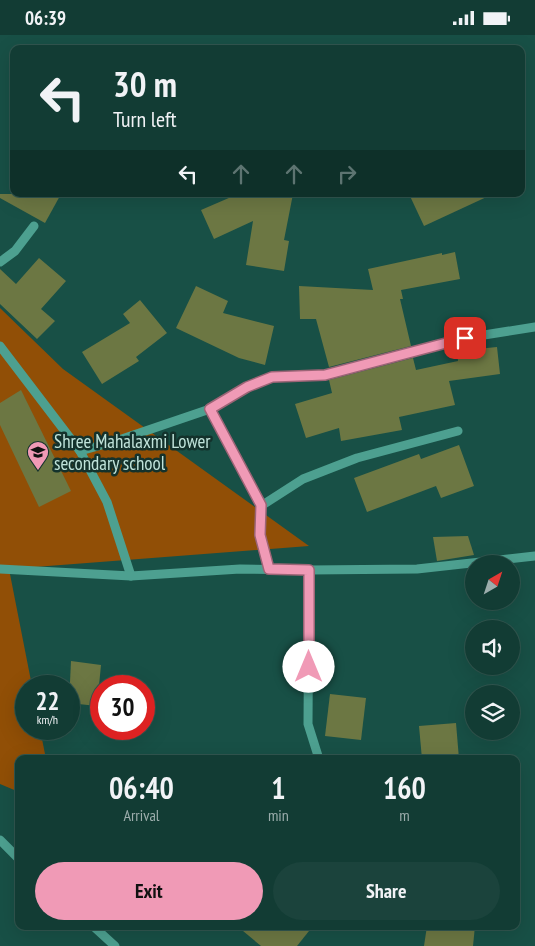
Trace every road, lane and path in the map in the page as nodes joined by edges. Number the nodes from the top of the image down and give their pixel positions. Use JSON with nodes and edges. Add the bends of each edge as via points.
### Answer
{"nodes":[{"id":1,"x":34,"y":226,"type":"dead end"},
{"id":2,"x":0,"y":262,"type":"edge"},
{"id":3,"x":535,"y":327,"type":"edge"},
{"id":4,"x":0,"y":346,"type":"edge"},
{"id":5,"x":210,"y":409,"type":"junction"},
{"id":6,"x":458,"y":431,"type":"dead end"},
{"id":7,"x":80,"y":451,"type":"junction"},
{"id":8,"x":261,"y":505,"type":"junction"},
{"id":9,"x":535,"y":556,"type":"edge"},
{"id":10,"x":0,"y":569,"type":"edge"},
{"id":11,"x":269,"y":569,"type":"junction"},
{"id":12,"x":309,"y":570,"type":"junction"},
{"id":13,"x":131,"y":576,"type":"junction"},
{"id":14,"x":318,"y":755,"type":"edge"},
{"id":15,"x":0,"y":840,"type":"edge"},
{"id":16,"x":15,"y":855,"type":"edge"},
{"id":17,"x":97,"y":930,"type":"edge"},
{"id":18,"x":115,"y":946,"type":"edge"}],
"edges":[{"from":1,"to":2,"type":"street","via":[[15,251]]},
{"from":3,"to":5,"type":"street","via":[[465,338],[325,375],[272,377],[247,387]]},
{"from":4,"to":7,"type":"street"},
{"from":5,"to":7,"type":"street"},
{"from":5,"to":8,"type":"street"},
{"from":6,"to":8,"type":"street","via":[[357,458],[303,479]]},
{"from":7,"to":13,"type":"street","via":[[107,502]]},
{"from":8,"to":11,"type":"street","via":[[260,535]]},
{"from":9,"to":12,"type":"street","via":[[417,569]]},
{"from":10,"to":13,"type":"street"},
{"from":11,"to":12,"type":"street"},
{"from":11,"to":13,"type":"street"},
{"from":12,"to":14,"type":"street","via":[[308,724]]},
{"from":15,"to":16,"type":"street"},
{"from":17,"to":18,"type":"street"}]}
